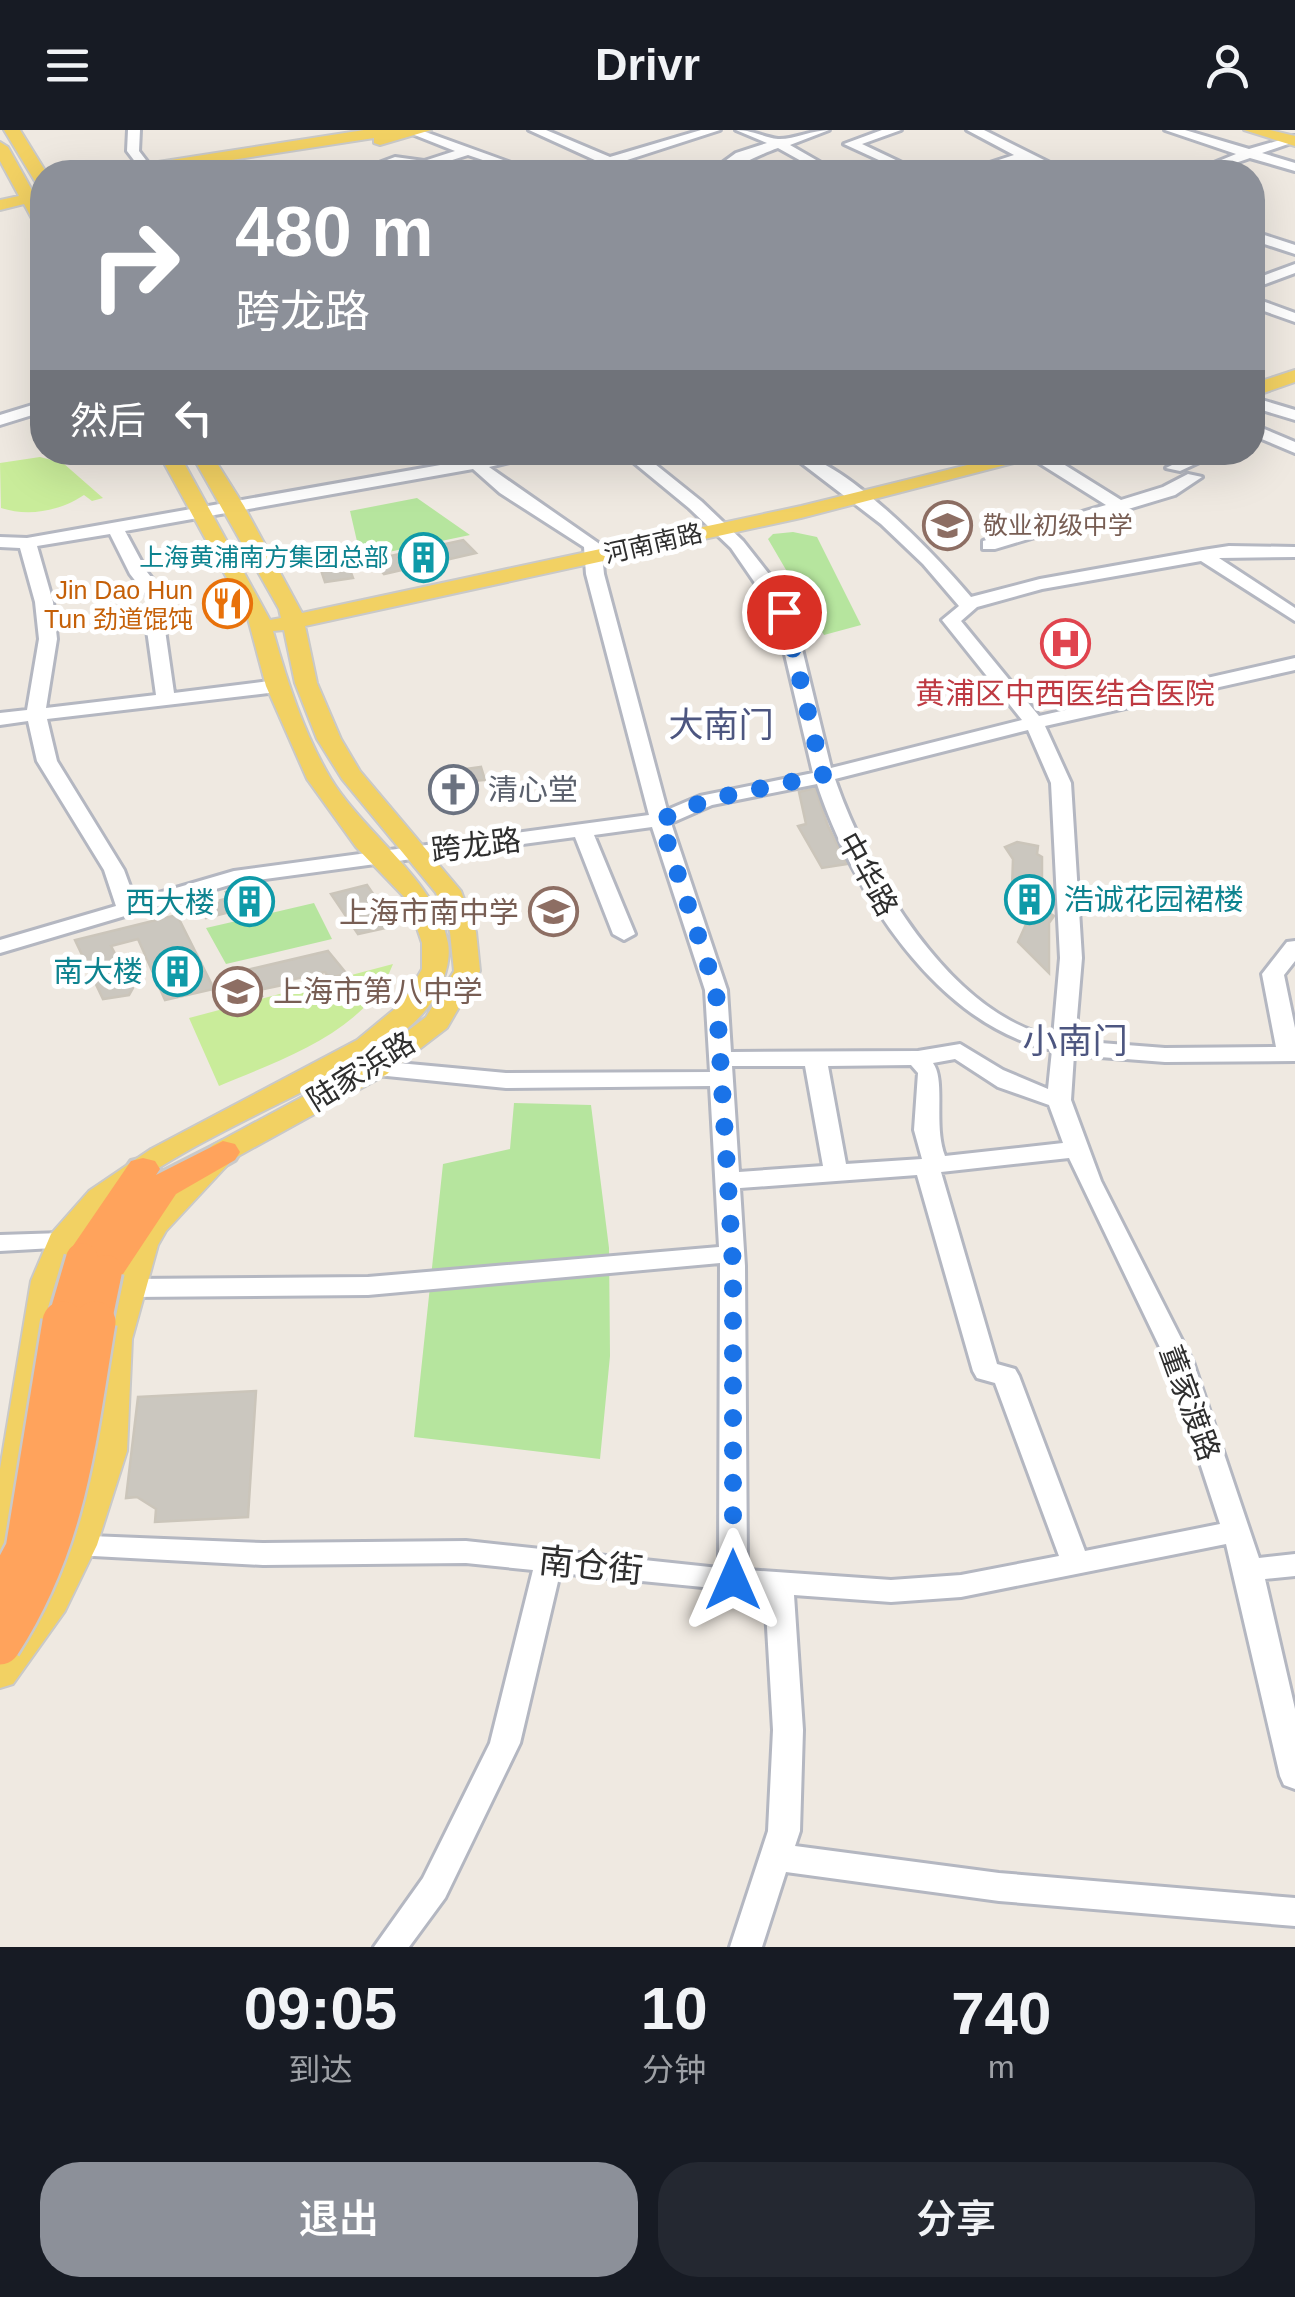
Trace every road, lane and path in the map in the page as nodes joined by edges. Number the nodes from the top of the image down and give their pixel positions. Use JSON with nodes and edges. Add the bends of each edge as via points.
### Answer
{"nodes":[{"id":1,"x":12,"y":130,"type":"edge"},
{"id":2,"x":134,"y":130,"type":"edge"},
{"id":3,"x":394,"y":130,"type":"edge"},
{"id":4,"x":535,"y":130,"type":"edge"},
{"id":5,"x":714,"y":130,"type":"edge"},
{"id":6,"x":742,"y":130,"type":"edge"},
{"id":7,"x":824,"y":130,"type":"edge"},
{"id":8,"x":895,"y":130,"type":"edge"},
{"id":9,"x":973,"y":130,"type":"edge"},
{"id":10,"x":1170,"y":130,"type":"edge"},
{"id":11,"x":1252,"y":130,"type":"edge"},
{"id":12,"x":1274,"y":130,"type":"edge"},
{"id":13,"x":415,"y":131,"type":"edge"},
{"id":14,"x":1016,"y":132,"type":"edge"},
{"id":15,"x":996,"y":139,"type":"junction"},
{"id":16,"x":1293,"y":139,"type":"edge"},
{"id":17,"x":778,"y":143,"type":"junction"},
{"id":18,"x":0,"y":148,"type":"edge"},
{"id":19,"x":469,"y":150,"type":"junction"},
{"id":20,"x":1247,"y":153,"type":"junction"},
{"id":21,"x":1020,"y":156,"type":"junction"},
{"id":22,"x":139,"y":160,"type":"edge"},
{"id":23,"x":214,"y":160,"type":"edge"},
{"id":24,"x":264,"y":160,"type":"edge"},
{"id":25,"x":441,"y":160,"type":"edge"},
{"id":26,"x":496,"y":160,"type":"edge"},
{"id":27,"x":603,"y":160,"type":"edge"},
{"id":28,"x":615,"y":160,"type":"edge"},
{"id":29,"x":734,"y":160,"type":"edge"},
{"id":30,"x":808,"y":160,"type":"edge"},
{"id":31,"x":887,"y":160,"type":"edge"},
{"id":32,"x":1007,"y":160,"type":"edge"},
{"id":33,"x":1030,"y":160,"type":"edge"},
{"id":34,"x":1229,"y":160,"type":"edge"},
{"id":35,"x":30,"y":161,"type":"edge"},
{"id":36,"x":1295,"y":167,"type":"edge"},
{"id":37,"x":30,"y":190,"type":"edge"},
{"id":38,"x":30,"y":193,"type":"edge"},
{"id":39,"x":0,"y":194,"type":"edge"},
{"id":40,"x":30,"y":194,"type":"edge"},
{"id":41,"x":0,"y":204,"type":"edge"},
{"id":42,"x":1265,"y":240,"type":"edge"},
{"id":43,"x":1295,"y":250,"type":"edge"},
{"id":44,"x":1295,"y":268,"type":"edge"},
{"id":45,"x":1265,"y":279,"type":"edge"},
{"id":46,"x":1265,"y":306,"type":"edge"},
{"id":47,"x":1295,"y":318,"type":"edge"},
{"id":48,"x":1295,"y":376,"type":"edge"},
{"id":49,"x":1265,"y":386,"type":"edge"},
{"id":50,"x":1295,"y":386,"type":"edge"},
{"id":51,"x":1265,"y":396,"type":"edge"},
{"id":52,"x":1265,"y":405,"type":"edge"},
{"id":53,"x":30,"y":411,"type":"edge"},
{"id":54,"x":1295,"y":415,"type":"edge"},
{"id":55,"x":0,"y":420,"type":"edge"},
{"id":56,"x":1265,"y":436,"type":"edge"},
{"id":57,"x":1295,"y":448,"type":"edge"},
{"id":58,"x":175,"y":465,"type":"edge"},
{"id":59,"x":208,"y":465,"type":"edge"},
{"id":60,"x":483,"y":465,"type":"edge"},
{"id":61,"x":644,"y":465,"type":"edge"},
{"id":62,"x":814,"y":465,"type":"edge"},
{"id":63,"x":961,"y":465,"type":"edge"},
{"id":64,"x":988,"y":465,"type":"edge"},
{"id":65,"x":1058,"y":465,"type":"edge"},
{"id":66,"x":1182,"y":465,"type":"edge"},
{"id":67,"x":478,"y":466,"type":"junction"},
{"id":68,"x":1174,"y":468,"type":"dead end"},
{"id":69,"x":1194,"y":478,"type":"dead end"},
{"id":70,"x":854,"y":493,"type":"junction"},
{"id":71,"x":1118,"y":505,"type":"junction"},
{"id":72,"x":234,"y":506,"type":"junction"},
{"id":73,"x":201,"y":512,"type":"junction"},
{"id":74,"x":714,"y":524,"type":"junction"},
{"id":75,"x":115,"y":527,"type":"junction"},
{"id":76,"x":0,"y":542,"type":"edge"},
{"id":77,"x":27,"y":543,"type":"junction"},
{"id":78,"x":989,"y":545,"type":"dead end"},
{"id":79,"x":594,"y":550,"type":"junction"},
{"id":80,"x":1295,"y":552,"type":"edge"},
{"id":81,"x":1202,"y":555,"type":"junction"},
{"id":82,"x":966,"y":604,"type":"junction"},
{"id":83,"x":291,"y":616,"type":"junction"},
{"id":84,"x":1295,"y":616,"type":"edge"},
{"id":85,"x":258,"y":621,"type":"junction"},
{"id":86,"x":1295,"y":664,"type":"edge"},
{"id":87,"x":276,"y":686,"type":"junction"},
{"id":88,"x":166,"y":699,"type":"junction"},
{"id":89,"x":36,"y":714,"type":"junction"},
{"id":90,"x":0,"y":718,"type":"edge"},
{"id":91,"x":1034,"y":723,"type":"junction"},
{"id":92,"x":823,"y":775,"type":"junction"},
{"id":93,"x":660,"y":820,"type":"junction"},
{"id":94,"x":583,"y":832,"type":"junction"},
{"id":95,"x":419,"y":852,"type":"junction"},
{"id":96,"x":377,"y":855,"type":"junction"},
{"id":97,"x":126,"y":908,"type":"junction"},
{"id":98,"x":624,"y":934,"type":"dead end"},
{"id":99,"x":0,"y":947,"type":"edge"},
{"id":100,"x":1295,"y":947,"type":"edge"},
{"id":101,"x":1066,"y":1045,"type":"junction"},
{"id":102,"x":1292,"y":1054,"type":"edge"},
{"id":103,"x":816,"y":1058,"type":"junction"},
{"id":104,"x":918,"y":1058,"type":"junction"},
{"id":105,"x":377,"y":1068,"type":"junction"},
{"id":106,"x":721,"y":1069,"type":"junction"},
{"id":107,"x":1059,"y":1100,"type":"junction"},
{"id":108,"x":1079,"y":1149,"type":"junction"},
{"id":109,"x":223,"y":1152,"type":"joint"},
{"id":110,"x":932,"y":1166,"type":"junction"},
{"id":111,"x":142,"y":1168,"type":"joint"},
{"id":112,"x":836,"y":1173,"type":"junction"},
{"id":113,"x":728,"y":1181,"type":"junction"},
{"id":114,"x":0,"y":1243,"type":"edge"},
{"id":115,"x":732,"y":1254,"type":"junction"},
{"id":116,"x":95,"y":1265,"type":"junction"},
{"id":117,"x":1234,"y":1532,"type":"junction"},
{"id":118,"x":80,"y":1545,"type":"junction"},
{"id":119,"x":1,"y":1549,"type":"edge"},
{"id":120,"x":550,"y":1561,"type":"junction"},
{"id":121,"x":1076,"y":1563,"type":"junction"},
{"id":122,"x":1295,"y":1565,"type":"edge"},
{"id":123,"x":1249,"y":1570,"type":"junction"},
{"id":124,"x":733,"y":1580,"type":"junction"},
{"id":125,"x":779,"y":1583,"type":"junction"},
{"id":126,"x":0,"y":1599,"type":"edge"},
{"id":127,"x":0,"y":1644,"type":"edge"},
{"id":128,"x":0,"y":1674,"type":"edge"},
{"id":129,"x":1295,"y":1776,"type":"edge"},
{"id":130,"x":776,"y":1856,"type":"junction"},
{"id":131,"x":1295,"y":1912,"type":"edge"},
{"id":132,"x":390,"y":1947,"type":"edge"},
{"id":133,"x":746,"y":1947,"type":"edge"}],
"edges":[{"from":1,"to":35,"type":"main road"},
{"from":2,"to":22,"type":"street"},
{"from":3,"to":23,"type":"main road"},
{"from":4,"to":27,"type":"street"},
{"from":5,"to":28,"type":"street"},
{"from":6,"to":17,"type":"street"},
{"from":7,"to":17,"type":"street"},
{"from":8,"to":31,"type":"street","via":[[850,144]]},
{"from":9,"to":15,"type":"street"},
{"from":10,"to":20,"type":"street"},
{"from":11,"to":16,"type":"main road"},
{"from":12,"to":16,"type":"main road"},
{"from":13,"to":19,"type":"street"},
{"from":13,"to":24,"type":"main road"},
{"from":14,"to":15,"type":"street"},
{"from":15,"to":21,"type":"street"},
{"from":16,"to":20,"type":"street"},
{"from":17,"to":29,"type":"street"},
{"from":17,"to":30,"type":"street"},
{"from":18,"to":37,"type":"main road"},
{"from":19,"to":25,"type":"street"},
{"from":19,"to":26,"type":"street"},
{"from":20,"to":34,"type":"street"},
{"from":20,"to":36,"type":"street"},
{"from":21,"to":32,"type":"street"},
{"from":21,"to":33,"type":"street"},
{"from":38,"to":39,"type":"main road"},
{"from":40,"to":41,"type":"main road"},
{"from":42,"to":43,"type":"street"},
{"from":44,"to":45,"type":"street"},
{"from":46,"to":47,"type":"street"},
{"from":48,"to":49,"type":"main road"},
{"from":50,"to":51,"type":"main road"},
{"from":52,"to":54,"type":"street"},
{"from":53,"to":55,"type":"street"},
{"from":56,"to":57,"type":"street"},
{"from":58,"to":73,"type":"main road","name":"陆家浜路"},
{"from":59,"to":72,"type":"main road","name":"陆家浜路"},
{"from":60,"to":67,"type":"street"},
{"from":61,"to":74,"type":"street","name":"中华路"},
{"from":62,"to":70,"type":"street"},
{"from":63,"to":70,"type":"main road","name":"河南南路"},
{"from":64,"to":70,"type":"main road","name":"河南南路"},
{"from":65,"to":71,"type":"street"},
{"from":66,"to":68,"type":"street"},
{"from":67,"to":72,"type":"street"},
{"from":67,"to":79,"type":"street"},
{"from":69,"to":71,"type":"street"},
{"from":70,"to":74,"type":"main road","name":"河南南路"},
{"from":70,"to":82,"type":"street","via":[[902,531]]},
{"from":71,"to":78,"type":"street"},
{"from":72,"to":73,"type":"street"},
{"from":72,"to":83,"type":"main road","name":"陆家浜路"},
{"from":73,"to":75,"type":"street"},
{"from":73,"to":85,"type":"main road","name":"陆家浜路"},
{"from":74,"to":79,"type":"main road","name":"河南南路"},
{"from":74,"to":92,"type":"street","name":"中华路","via":[[756,565],[784,612]]},
{"from":75,"to":77,"type":"street"},
{"from":75,"to":88,"type":"street","via":[[160,600],[155,623]]},
{"from":76,"to":77,"type":"street"},
{"from":77,"to":89,"type":"street","via":[[48,639]]},
{"from":79,"to":83,"type":"main road","name":"河南南路"},
{"from":79,"to":93,"type":"street"},
{"from":80,"to":81,"type":"street"},
{"from":81,"to":82,"type":"street"},
{"from":81,"to":84,"type":"street"},
{"from":82,"to":91,"type":"street","name":"董家渡路","via":[[951,620]]},
{"from":83,"to":85,"type":"main road","name":"河南南路"},
{"from":83,"to":95,"type":"main road","name":"陆家浜路","via":[[328,739]]},
{"from":85,"to":87,"type":"main road","name":"陆家浜路"},
{"from":86,"to":91,"type":"street","name":"跨龙路"},
{"from":87,"to":88,"type":"street"},
{"from":87,"to":96,"type":"main road","name":"陆家浜路","via":[[319,780]]},
{"from":88,"to":89,"type":"street"},
{"from":89,"to":90,"type":"street"},
{"from":89,"to":97,"type":"street","via":[[47,761],[114,870]]},
{"from":91,"to":92,"type":"street","name":"跨龙路"},
{"from":91,"to":101,"type":"street","name":"董家渡路","via":[[1060,782],[1071,958]]},
{"from":92,"to":93,"type":"street","name":"跨龙路","via":[[707,800]]},
{"from":92,"to":101,"type":"street","name":"中华路","via":[[873,890],[905,938],[997,1024]]},
{"from":93,"to":94,"type":"street","name":"跨龙路"},
{"from":93,"to":106,"type":"street","via":[[716,990]]},
{"from":94,"to":95,"type":"street","name":"跨龙路"},
{"from":94,"to":98,"type":"street"},
{"from":95,"to":96,"type":"street","name":"跨龙路"},
{"from":95,"to":105,"type":"main road","name":"陆家浜路","via":[[448,891],[463,932],[467,971],[437,1022]]},
{"from":96,"to":97,"type":"street","name":"跨龙路","via":[[234,877]]},
{"from":96,"to":111,"type":"main road","name":"陆家浜路","via":[[420,899],[434,942],[435,969],[414,1007],[367,1046]]},
{"from":97,"to":99,"type":"street","name":"跨龙路"},
{"from":100,"to":102,"type":"street","via":[[1273,974]]},
{"from":101,"to":102,"type":"street","name":"中华路"},
{"from":101,"to":107,"type":"street","name":"董家渡路"},
{"from":103,"to":104,"type":"street"},
{"from":103,"to":106,"type":"street"},
{"from":103,"to":112,"type":"street"},
{"from":104,"to":107,"type":"street","via":[[960,1051],[1008,1085]]},
{"from":104,"to":110,"type":"street","via":[[929,1072],[922,1116]]},
{"from":105,"to":106,"type":"street","via":[[490,1080]]},
{"from":105,"to":109,"type":"main road","name":"陆家浜路"},
{"from":106,"to":113,"type":"street"},
{"from":107,"to":108,"type":"street","name":"董家渡路"},
{"from":108,"to":110,"type":"street"},
{"from":108,"to":117,"type":"street","name":"董家渡路","via":[[1180,1362]]},
{"from":109,"to":116,"type":"highway","via":[[164,1186]]},
{"from":110,"to":112,"type":"street"},
{"from":110,"to":121,"type":"street","via":[[986,1371],[1006,1376]]},
{"from":111,"to":116,"type":"highway"},
{"from":112,"to":113,"type":"street"},
{"from":113,"to":115,"type":"street"},
{"from":114,"to":116,"type":"street"},
{"from":115,"to":116,"type":"street","via":[[368,1286]]},
{"from":115,"to":124,"type":"street"},
{"from":116,"to":118,"type":"main road","via":[[116,1339],[111,1451]]},
{"from":116,"to":119,"type":"main road","via":[[46,1281]]},
{"from":116,"to":126,"type":"highway","bridge":true,"via":[[64,1316],[26,1550]]},
{"from":116,"to":127,"type":"highway","bridge":true,"via":[[71,1472],[26,1611]]},
{"from":117,"to":121,"type":"street","name":"南仓街"},
{"from":117,"to":123,"type":"street","name":"董家渡路"},
{"from":118,"to":119,"type":"street","name":"南仓街"},
{"from":118,"to":120,"type":"street","name":"南仓街","via":[[264,1554],[466,1552]]},
{"from":118,"to":128,"type":"main road","via":[[53,1601]]},
{"from":120,"to":124,"type":"street","name":"南仓街"},
{"from":120,"to":132,"type":"street","via":[[505,1743],[434,1888]]},
{"from":121,"to":125,"type":"street","name":"南仓街","via":[[961,1586],[891,1591]]},
{"from":122,"to":123,"type":"street"},
{"from":123,"to":129,"type":"street","name":"董家渡路"},
{"from":124,"to":125,"type":"street","name":"南仓街"},
{"from":125,"to":130,"type":"street","via":[[788,1730],[784,1831]]},
{"from":130,"to":131,"type":"street","via":[[999,1886]]},
{"from":130,"to":133,"type":"street"}]}
